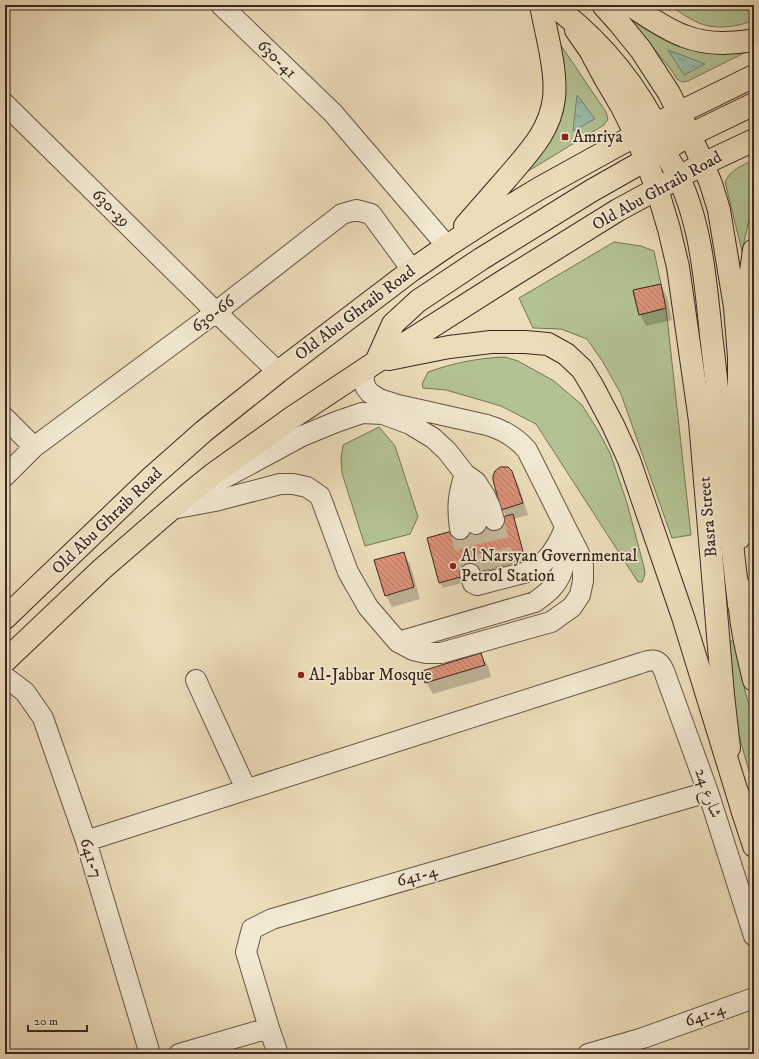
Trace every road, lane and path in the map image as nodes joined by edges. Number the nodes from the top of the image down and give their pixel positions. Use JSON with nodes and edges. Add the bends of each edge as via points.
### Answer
{"nodes":[{"id":1,"x":221,"y":5,"type":"edge"},
{"id":2,"x":541,"y":5,"type":"edge"},
{"id":3,"x":603,"y":5,"type":"edge"},
{"id":4,"x":630,"y":5,"type":"edge"},
{"id":5,"x":559,"y":9,"type":"edge"},
{"id":6,"x":754,"y":40,"type":"edge"},
{"id":7,"x":754,"y":76,"type":"edge"},
{"id":8,"x":5,"y":104,"type":"edge"},
{"id":9,"x":754,"y":104,"type":"edge"},
{"id":10,"x":679,"y":112,"type":"junction"},
{"id":11,"x":656,"y":124,"type":"junction"},
{"id":12,"x":636,"y":135,"type":"junction"},
{"id":13,"x":690,"y":135,"type":"junction"},
{"id":14,"x":754,"y":140,"type":"edge"},
{"id":15,"x":662,"y":151,"type":"junction"},
{"id":16,"x":703,"y":164,"type":"junction"},
{"id":17,"x":679,"y":177,"type":"junction"},
{"id":18,"x":657,"y":189,"type":"junction"},
{"id":19,"x":447,"y":246,"type":"junction"},
{"id":20,"x":754,"y":250,"type":"edge"},
{"id":21,"x":412,"y":270,"type":"junction"},
{"id":22,"x":216,"y":312,"type":"junction"},
{"id":23,"x":749,"y":326,"type":"edge"},
{"id":24,"x":739,"y":357,"type":"junction"},
{"id":25,"x":371,"y":365,"type":"junction"},
{"id":26,"x":278,"y":372,"type":"junction"},
{"id":27,"x":5,"y":418,"type":"edge"},
{"id":28,"x":34,"y":446,"type":"junction"},
{"id":29,"x":5,"y":476,"type":"edge"},
{"id":30,"x":191,"y":492,"type":"junction"},
{"id":31,"x":172,"y":509,"type":"junction"},
{"id":32,"x":477,"y":524,"type":"tunnel mouth"},
{"id":33,"x":565,"y":526,"type":"junction"},
{"id":34,"x":492,"y":574,"type":"dead end"},
{"id":35,"x":739,"y":605,"type":"junction"},
{"id":36,"x":5,"y":618,"type":"edge"},
{"id":37,"x":398,"y":642,"type":"junction"},
{"id":38,"x":5,"y":661,"type":"edge"},
{"id":39,"x":5,"y":677,"type":"edge"},
{"id":40,"x":196,"y":680,"type":"dead end"},
{"id":41,"x":754,"y":680,"type":"edge"},
{"id":42,"x":246,"y":789,"type":"junction"},
{"id":43,"x":708,"y":792,"type":"junction"},
{"id":44,"x":743,"y":812,"type":"junction"},
{"id":45,"x":86,"y":840,"type":"junction"},
{"id":46,"x":754,"y":846,"type":"edge"},
{"id":47,"x":754,"y":936,"type":"edge"},
{"id":48,"x":754,"y":998,"type":"edge"},
{"id":49,"x":269,"y":1028,"type":"junction"},
{"id":50,"x":645,"y":1046,"type":"edge"},
{"id":51,"x":150,"y":1054,"type":"edge"},
{"id":52,"x":179,"y":1054,"type":"edge"},
{"id":53,"x":278,"y":1054,"type":"edge"},
{"id":54,"x":588,"y":1054,"type":"edge"}],
"edges":[{"from":1,"to":19,"type":"street","name":"630-41","via":[[333,113]]},
{"from":2,"to":19,"type":"main road","via":[[554,81],[550,118],[529,153]]},
{"from":3,"to":10,"type":"main road","name":"Basra Street","via":[[641,50]]},
{"from":4,"to":6,"type":"main road","via":[[672,31],[696,40],[725,43]]},
{"from":5,"to":11,"type":"main road","via":[[594,40],[618,66]]},
{"from":5,"to":12,"type":"main road","via":[[590,50]]},
{"from":7,"to":10,"type":"main road","name":"Old Abu Ghraib Road"},
{"from":8,"to":22,"type":"street","name":"630-39"},
{"from":9,"to":13,"type":"main road"},
{"from":10,"to":11,"type":"main road","name":"Old Abu Ghraib Road"},
{"from":10,"to":13,"type":"main road","name":"Basra Street"},
{"from":10,"to":15,"type":"main road","via":[[678,134]]},
{"from":11,"to":12,"type":"main road","name":"Old Abu Ghraib Road"},
{"from":11,"to":15,"type":"main road"},
{"from":12,"to":15,"type":"main road","via":[[649,136],[657,142]]},
{"from":12,"to":19,"type":"main road","name":"Old Abu Ghraib Road","via":[[540,188]]},
{"from":13,"to":15,"type":"main road"},
{"from":13,"to":16,"type":"main road","name":"Basra Street"},
{"from":14,"to":16,"type":"main road","name":"Old Abu Ghraib Road"},
{"from":15,"to":16,"type":"main road","via":[[684,164]]},
{"from":15,"to":17,"type":"main road"},
{"from":15,"to":18,"type":"main road","name":"Basra Street","via":[[657,163]]},
{"from":15,"to":25,"type":"main road","via":[[591,190],[418,301],[393,324]]},
{"from":16,"to":17,"type":"main road","name":"Old Abu Ghraib Road"},
{"from":16,"to":24,"type":"main road","name":"Basra Street","via":[[719,210],[735,307]]},
{"from":17,"to":18,"type":"main road","name":"Old Abu Ghraib Road"},
{"from":17,"to":35,"type":"main road","via":[[692,214],[706,286]]},
{"from":18,"to":25,"type":"main road","name":"Old Abu Ghraib Road","via":[[564,243]]},
{"from":18,"to":44,"type":"main road","name":"Basra Street","via":[[678,267],[700,421],[723,695],[732,769]]},
{"from":19,"to":21,"type":"main road","name":"Old Abu Ghraib Road"},
{"from":20,"to":23,"type":"main road"},
{"from":21,"to":22,"type":"street","name":"630-66","via":[[371,214],[356,210],[342,214]]},
{"from":21,"to":26,"type":"main road","name":"Old Abu Ghraib Road"},
{"from":22,"to":26,"type":"street","name":"630-39"},
{"from":22,"to":28,"type":"street","name":"630-66"},
{"from":23,"to":24,"type":"main road"},
{"from":24,"to":35,"type":"main road","name":"Basra Street"},
{"from":25,"to":30,"type":"main road","name":"Old Abu Ghraib Road","via":[[212,474]]},
{"from":25,"to":33,"type":"street","via":[[363,379],[370,393],[379,399],[501,429],[522,443]]},
{"from":25,"to":44,"type":"main road","via":[[449,347],[491,342],[525,342],[548,344],[566,354],[582,369],[629,460],[683,617]]},
{"from":26,"to":36,"type":"main road","name":"Old Abu Ghraib Road","via":[[156,473]]},
{"from":27,"to":28,"type":"street"},
{"from":28,"to":29,"type":"street","name":"630-66"},
{"from":30,"to":31,"type":"main road","name":"Old Abu Ghraib Road"},
{"from":30,"to":32,"type":"street","via":[[226,477],[302,436],[336,422],[362,413],[383,414],[410,424],[427,434],[447,452],[465,474]]},
{"from":31,"to":37,"type":"street","via":[[216,501],[280,484],[307,487],[320,496],[348,572],[368,607]]},
{"from":31,"to":38,"type":"main road","name":"Old Abu Ghraib Road","via":[[102,569]]},
{"from":33,"to":34,"type":"street","via":[[558,543],[542,564],[527,572]]},
{"from":33,"to":37,"type":"street","via":[[567,543],[561,576],[551,589],[535,602]]},
{"from":33,"to":37,"type":"street","via":[[584,566],[583,581],[580,595],[572,607],[551,622],[441,653],[414,650]]},
{"from":35,"to":41,"type":"main road","name":"Basra Street"},
{"from":39,"to":45,"type":"street","name":"641-7","via":[[25,692],[43,718]]},
{"from":40,"to":42,"type":"street"},
{"from":42,"to":43,"type":"street","name":"شارع 24","via":[[653,660],[663,667]]},
{"from":42,"to":45,"type":"street"},
{"from":43,"to":47,"type":"street","name":"شارع 24"},
{"from":43,"to":49,"type":"street","name":"641-4","via":[[272,919],[252,929],[246,952]]},
{"from":44,"to":46,"type":"main road","name":"Basra Street"},
{"from":45,"to":51,"type":"street","name":"641-7"},
{"from":48,"to":50,"type":"street","name":"641-4"},
{"from":49,"to":52,"type":"street"},
{"from":49,"to":53,"type":"street","name":"641-4"},
{"from":50,"to":54,"type":"street","name":"641-4"}]}
